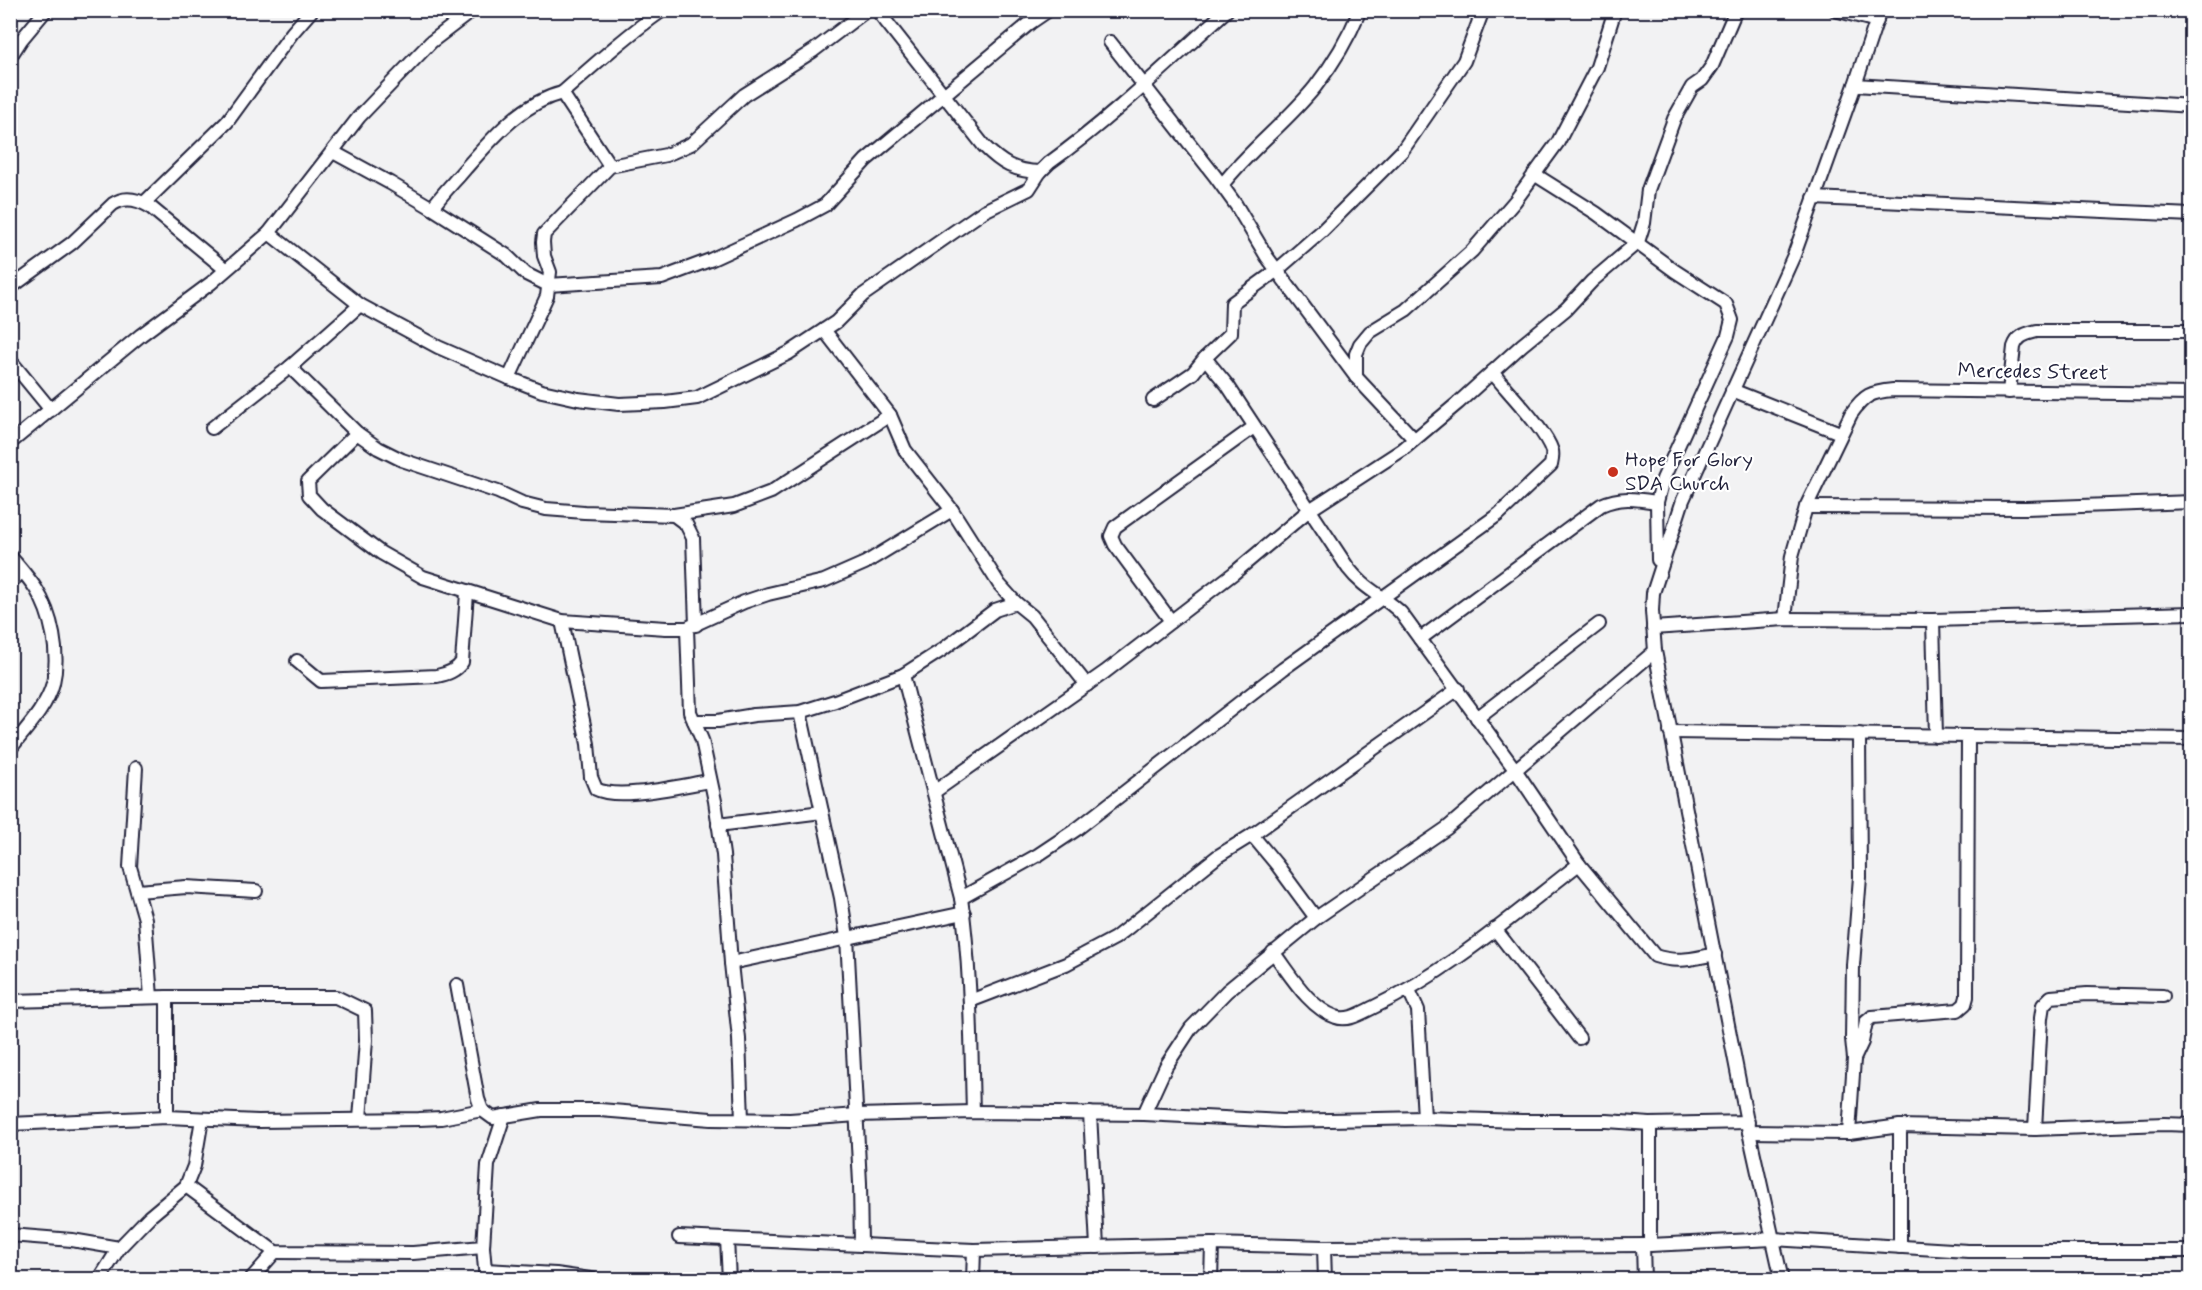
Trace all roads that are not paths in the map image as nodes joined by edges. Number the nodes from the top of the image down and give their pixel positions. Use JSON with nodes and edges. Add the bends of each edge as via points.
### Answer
{"nodes":[{"id":1,"x":46,"y":10,"type":"edge"},
{"id":2,"x":312,"y":10,"type":"edge"},
{"id":3,"x":473,"y":10,"type":"edge"},
{"id":4,"x":663,"y":10,"type":"edge"},
{"id":5,"x":867,"y":10,"type":"edge"},
{"id":6,"x":877,"y":10,"type":"edge"},
{"id":7,"x":1049,"y":10,"type":"edge"},
{"id":8,"x":1227,"y":10,"type":"edge"},
{"id":9,"x":1360,"y":10,"type":"edge"},
{"id":10,"x":1483,"y":10,"type":"edge"},
{"id":11,"x":1615,"y":10,"type":"edge"},
{"id":12,"x":1736,"y":10,"type":"edge"},
{"id":13,"x":1834,"y":10,"type":"edge"},
{"id":14,"x":1879,"y":16,"type":"edge"},
{"id":15,"x":1110,"y":42,"type":"dead end"},
{"id":16,"x":10,"y":57,"type":"edge"},
{"id":17,"x":1146,"y":85,"type":"junction"},
{"id":18,"x":1855,"y":86,"type":"junction"},
{"id":19,"x":562,"y":93,"type":"junction"},
{"id":20,"x":944,"y":96,"type":"junction"},
{"id":21,"x":2192,"y":106,"type":"edge"},
{"id":22,"x":333,"y":152,"type":"junction"},
{"id":23,"x":610,"y":166,"type":"junction"},
{"id":24,"x":1040,"y":172,"type":"junction"},
{"id":25,"x":1534,"y":174,"type":"junction"},
{"id":26,"x":1222,"y":185,"type":"junction"},
{"id":27,"x":1814,"y":198,"type":"junction"},
{"id":28,"x":144,"y":203,"type":"junction"},
{"id":29,"x":432,"y":208,"type":"junction"},
{"id":30,"x":2192,"y":215,"type":"edge"},
{"id":31,"x":269,"y":233,"type":"junction"},
{"id":32,"x":1638,"y":242,"type":"junction"},
{"id":33,"x":225,"y":269,"type":"junction"},
{"id":34,"x":1276,"y":271,"type":"junction"},
{"id":35,"x":548,"y":285,"type":"junction"},
{"id":36,"x":10,"y":288,"type":"edge"},
{"id":37,"x":360,"y":305,"type":"junction"},
{"id":38,"x":824,"y":330,"type":"junction"},
{"id":39,"x":2192,"y":331,"type":"edge"},
{"id":40,"x":1205,"y":358,"type":"junction"},
{"id":41,"x":10,"y":360,"type":"edge"},
{"id":42,"x":290,"y":368,"type":"junction"},
{"id":43,"x":1492,"y":372,"type":"junction"},
{"id":44,"x":1356,"y":377,"type":"junction"},
{"id":45,"x":509,"y":378,"type":"junction"},
{"id":46,"x":1732,"y":390,"type":"junction"},
{"id":47,"x":2008,"y":392,"type":"junction"},
{"id":48,"x":2192,"y":394,"type":"edge"},
{"id":49,"x":1153,"y":400,"type":"dead end"},
{"id":50,"x":51,"y":411,"type":"junction"},
{"id":51,"x":890,"y":415,"type":"junction"},
{"id":52,"x":1254,"y":427,"type":"junction"},
{"id":53,"x":212,"y":428,"type":"dead end"},
{"id":54,"x":357,"y":433,"type":"junction"},
{"id":55,"x":1840,"y":433,"type":"junction"},
{"id":56,"x":1414,"y":439,"type":"junction"},
{"id":57,"x":10,"y":443,"type":"edge"},
{"id":58,"x":1658,"y":502,"type":"junction"},
{"id":59,"x":2192,"y":502,"type":"edge"},
{"id":60,"x":1806,"y":507,"type":"junction"},
{"id":61,"x":952,"y":510,"type":"junction"},
{"id":62,"x":1308,"y":511,"type":"junction"},
{"id":63,"x":674,"y":514,"type":"junction"},
{"id":64,"x":10,"y":556,"type":"edge"},
{"id":65,"x":22,"y":572,"type":"junction"},
{"id":66,"x":1658,"y":577,"type":"junction"},
{"id":67,"x":10,"y":582,"type":"edge"},
{"id":68,"x":467,"y":593,"type":"junction"},
{"id":69,"x":1383,"y":599,"type":"junction"},
{"id":70,"x":1016,"y":603,"type":"junction"},
{"id":71,"x":2192,"y":613,"type":"edge"},
{"id":72,"x":1785,"y":619,"type":"junction"},
{"id":73,"x":1934,"y":620,"type":"junction"},
{"id":74,"x":562,"y":621,"type":"junction"},
{"id":75,"x":1171,"y":621,"type":"junction"},
{"id":76,"x":1599,"y":624,"type":"dead end"},
{"id":77,"x":691,"y":627,"type":"junction"},
{"id":78,"x":1653,"y":628,"type":"junction"},
{"id":79,"x":1420,"y":639,"type":"junction"},
{"id":80,"x":1654,"y":651,"type":"junction"},
{"id":81,"x":297,"y":662,"type":"dead end"},
{"id":82,"x":903,"y":675,"type":"junction"},
{"id":83,"x":1087,"y":685,"type":"junction"},
{"id":84,"x":1458,"y":689,"type":"junction"},
{"id":85,"x":800,"y":712,"type":"junction"},
{"id":86,"x":1477,"y":718,"type":"junction"},
{"id":87,"x":694,"y":721,"type":"junction"},
{"id":88,"x":1670,"y":732,"type":"junction"},
{"id":89,"x":1859,"y":734,"type":"junction"},
{"id":90,"x":1936,"y":736,"type":"junction"},
{"id":91,"x":1968,"y":736,"type":"junction"},
{"id":92,"x":2192,"y":739,"type":"edge"},
{"id":93,"x":10,"y":749,"type":"edge"},
{"id":94,"x":136,"y":768,"type":"dead end"},
{"id":95,"x":1516,"y":771,"type":"junction"},
{"id":96,"x":710,"y":781,"type":"junction"},
{"id":97,"x":934,"y":792,"type":"junction"},
{"id":98,"x":822,"y":812,"type":"junction"},
{"id":99,"x":718,"y":825,"type":"junction"},
{"id":100,"x":1252,"y":835,"type":"junction"},
{"id":101,"x":1579,"y":864,"type":"junction"},
{"id":102,"x":138,"y":891,"type":"junction"},
{"id":103,"x":256,"y":891,"type":"dead end"},
{"id":104,"x":962,"y":898,"type":"junction"},
{"id":105,"x":964,"y":913,"type":"junction"},
{"id":106,"x":1316,"y":918,"type":"junction"},
{"id":107,"x":1495,"y":929,"type":"junction"},
{"id":108,"x":847,"y":937,"type":"junction"},
{"id":109,"x":1273,"y":952,"type":"junction"},
{"id":110,"x":1714,"y":954,"type":"junction"},
{"id":111,"x":731,"y":963,"type":"junction"},
{"id":112,"x":456,"y":986,"type":"dead end"},
{"id":113,"x":1409,"y":990,"type":"junction"},
{"id":114,"x":2163,"y":996,"type":"dead end"},
{"id":115,"x":151,"y":997,"type":"junction"},
{"id":116,"x":167,"y":997,"type":"junction"},
{"id":117,"x":10,"y":1001,"type":"edge"},
{"id":118,"x":970,"y":1001,"type":"junction"},
{"id":119,"x":1580,"y":1038,"type":"dead end"},
{"id":120,"x":1854,"y":1059,"type":"junction"},
{"id":121,"x":482,"y":1110,"type":"junction"},
{"id":122,"x":973,"y":1112,"type":"junction"},
{"id":123,"x":1090,"y":1113,"type":"junction"},
{"id":124,"x":1144,"y":1114,"type":"junction"},
{"id":125,"x":856,"y":1115,"type":"junction"},
{"id":126,"x":504,"y":1116,"type":"junction"},
{"id":127,"x":167,"y":1117,"type":"junction"},
{"id":128,"x":1424,"y":1118,"type":"junction"},
{"id":129,"x":202,"y":1119,"type":"junction"},
{"id":130,"x":360,"y":1119,"type":"junction"},
{"id":131,"x":742,"y":1119,"type":"junction"},
{"id":132,"x":10,"y":1124,"type":"edge"},
{"id":133,"x":1650,"y":1124,"type":"junction"},
{"id":134,"x":2192,"y":1125,"type":"edge"},
{"id":135,"x":1900,"y":1126,"type":"junction"},
{"id":136,"x":1748,"y":1127,"type":"junction"},
{"id":137,"x":2035,"y":1130,"type":"junction"},
{"id":138,"x":1849,"y":1133,"type":"junction"},
{"id":139,"x":186,"y":1186,"type":"junction"},
{"id":140,"x":10,"y":1234,"type":"edge"},
{"id":141,"x":679,"y":1237,"type":"dead end"},
{"id":142,"x":727,"y":1239,"type":"junction"},
{"id":143,"x":1773,"y":1239,"type":"junction"},
{"id":144,"x":1212,"y":1244,"type":"junction"},
{"id":145,"x":861,"y":1245,"type":"junction"},
{"id":146,"x":1647,"y":1245,"type":"junction"},
{"id":147,"x":1900,"y":1246,"type":"junction"},
{"id":148,"x":483,"y":1247,"type":"junction"},
{"id":149,"x":1097,"y":1247,"type":"junction"},
{"id":150,"x":1324,"y":1247,"type":"junction"},
{"id":151,"x":119,"y":1248,"type":"junction"},
{"id":152,"x":974,"y":1250,"type":"junction"},
{"id":153,"x":2192,"y":1251,"type":"edge"},
{"id":154,"x":275,"y":1252,"type":"junction"},
{"id":155,"x":485,"y":1275,"type":"edge"},
{"id":156,"x":99,"y":1280,"type":"edge"},
{"id":157,"x":250,"y":1280,"type":"edge"},
{"id":158,"x":597,"y":1280,"type":"edge"},
{"id":159,"x":729,"y":1280,"type":"edge"},
{"id":160,"x":973,"y":1280,"type":"edge"},
{"id":161,"x":1211,"y":1280,"type":"edge"},
{"id":162,"x":1325,"y":1280,"type":"edge"},
{"id":163,"x":1644,"y":1280,"type":"edge"},
{"id":164,"x":1782,"y":1280,"type":"edge"}],
"edges":[{"from":1,"to":16,"type":"street"},
{"from":2,"to":28,"type":"street","via":[[227,122]]},
{"from":3,"to":22,"type":"street","via":[[430,42],[359,117]]},
{"from":4,"to":19,"type":"street","via":[[623,38]]},
{"from":5,"to":23,"type":"street","via":[[813,51],[744,95],[691,144],[666,155]]},
{"from":6,"to":20,"type":"street"},
{"from":7,"to":20,"type":"street"},
{"from":8,"to":17,"type":"street"},
{"from":9,"to":26,"type":"street","via":[[1337,56],[1315,87]]},
{"from":10,"to":34,"type":"street","via":[[1464,61],[1402,151]]},
{"from":11,"to":25,"type":"street","via":[[1597,67],[1558,142]]},
{"from":12,"to":32,"type":"street","via":[[1712,66],[1692,87],[1674,119],[1648,190]]},
{"from":13,"to":14,"type":"street"},
{"from":14,"to":18,"type":"street"},
{"from":15,"to":17,"type":"street"},
{"from":17,"to":24,"type":"street"},
{"from":17,"to":26,"type":"street"},
{"from":18,"to":21,"type":"street"},
{"from":18,"to":27,"type":"street"},
{"from":19,"to":23,"type":"street"},
{"from":19,"to":29,"type":"street","via":[[530,106],[510,122]]},
{"from":20,"to":24,"type":"street","via":[[996,158],[1011,168]]},
{"from":20,"to":35,"type":"street","via":[[867,160],[825,206],[798,220],[662,278]]},
{"from":22,"to":29,"type":"street"},
{"from":22,"to":31,"type":"street"},
{"from":23,"to":35,"type":"street","via":[[544,234],[544,256],[550,272]]},
{"from":24,"to":38,"type":"street","via":[[1029,189],[984,212],[863,295]]},
{"from":25,"to":32,"type":"street"},
{"from":25,"to":44,"type":"street","via":[[1472,251],[1406,310],[1370,332],[1356,354]]},
{"from":26,"to":34,"type":"street"},
{"from":27,"to":30,"type":"street"},
{"from":27,"to":46,"type":"street","via":[[1794,255]]},
{"from":28,"to":33,"type":"street"},
{"from":28,"to":36,"type":"street","via":[[119,200],[72,243]]},
{"from":29,"to":35,"type":"street","via":[[506,255],[526,274]]},
{"from":31,"to":33,"type":"street"},
{"from":31,"to":37,"type":"street"},
{"from":32,"to":43,"type":"street"},
{"from":32,"to":58,"type":"street","via":[[1726,304],[1732,320],[1663,479]]},
{"from":33,"to":50,"type":"street"},
{"from":34,"to":40,"type":"street","via":[[1232,303],[1231,333]]},
{"from":34,"to":44,"type":"street"},
{"from":35,"to":45,"type":"street"},
{"from":37,"to":42,"type":"street"},
{"from":37,"to":45,"type":"street","via":[[438,347]]},
{"from":38,"to":45,"type":"street","via":[[789,353],[698,398],[619,404],[542,391]]},
{"from":38,"to":51,"type":"street"},
{"from":39,"to":47,"type":"street","via":[[2024,334],[2014,347]]},
{"from":40,"to":49,"type":"street","via":[[1193,373]]},
{"from":40,"to":52,"type":"street"},
{"from":41,"to":50,"type":"street"},
{"from":42,"to":53,"type":"street"},
{"from":42,"to":54,"type":"street"},
{"from":43,"to":56,"type":"street"},
{"from":43,"to":69,"type":"street","via":[[1550,445],[1551,465],[1499,514]]},
{"from":44,"to":56,"type":"street"},
{"from":46,"to":55,"type":"street"},
{"from":46,"to":66,"type":"street","via":[[1683,500]]},
{"from":47,"to":48,"type":"street","name":"Mercedes Street"},
{"from":47,"to":55,"type":"street","name":"Mercedes Street","via":[[1874,392],[1860,402]]},
{"from":50,"to":57,"type":"street"},
{"from":51,"to":61,"type":"street","via":[[905,450]]},
{"from":51,"to":63,"type":"street","via":[[771,492],[734,506]]},
{"from":52,"to":62,"type":"street"},
{"from":52,"to":75,"type":"street","via":[[1115,527],[1111,536]]},
{"from":54,"to":63,"type":"street","via":[[402,460],[522,503],[575,512]]},
{"from":54,"to":68,"type":"street","via":[[308,482],[309,495],[348,529],[399,564]]},
{"from":55,"to":60,"type":"street"},
{"from":56,"to":62,"type":"street"},
{"from":58,"to":66,"type":"street"},
{"from":58,"to":79,"type":"street","via":[[1624,498],[1601,505]]},
{"from":59,"to":60,"type":"street","via":[[2026,508]]},
{"from":60,"to":72,"type":"street","via":[[1792,556]]},
{"from":61,"to":70,"type":"street","via":[[999,584]]},
{"from":61,"to":77,"type":"street","via":[[865,563],[824,581],[744,602]]},
{"from":62,"to":69,"type":"street","via":[[1357,580]]},
{"from":62,"to":75,"type":"street"},
{"from":63,"to":77,"type":"street","via":[[686,524],[693,538]]},
{"from":64,"to":65,"type":"street"},
{"from":65,"to":67,"type":"street"},
{"from":65,"to":93,"type":"street","via":[[45,605],[53,630],[54,676],[40,709]]},
{"from":66,"to":78,"type":"street","via":[[1653,593]]},
{"from":68,"to":74,"type":"street"},
{"from":68,"to":81,"type":"street","via":[[462,662],[448,674],[321,681]]},
{"from":69,"to":79,"type":"street","via":[[1401,613]]},
{"from":69,"to":104,"type":"street","via":[[1283,669],[1077,829]]},
{"from":70,"to":82,"type":"street","via":[[995,610]]},
{"from":70,"to":83,"type":"street","via":[[1032,616]]},
{"from":71,"to":73,"type":"street"},
{"from":72,"to":73,"type":"street"},
{"from":72,"to":78,"type":"street"},
{"from":73,"to":90,"type":"street"},
{"from":74,"to":77,"type":"street"},
{"from":74,"to":96,"type":"street","via":[[596,789],[637,792]]},
{"from":75,"to":83,"type":"street"},
{"from":76,"to":86,"type":"street"},
{"from":77,"to":87,"type":"street","via":[[690,712]]},
{"from":78,"to":80,"type":"street"},
{"from":79,"to":84,"type":"street"},
{"from":80,"to":88,"type":"street"},
{"from":80,"to":95,"type":"street"},
{"from":82,"to":85,"type":"street"},
{"from":82,"to":97,"type":"street"},
{"from":83,"to":97,"type":"street"},
{"from":84,"to":86,"type":"street"},
{"from":84,"to":100,"type":"street"},
{"from":85,"to":87,"type":"street"},
{"from":85,"to":98,"type":"street"},
{"from":86,"to":95,"type":"street"},
{"from":87,"to":96,"type":"street"},
{"from":88,"to":89,"type":"street"},
{"from":88,"to":110,"type":"street"},
{"from":89,"to":90,"type":"street"},
{"from":89,"to":120,"type":"street","via":[[1860,877],[1853,965]]},
{"from":90,"to":91,"type":"street"},
{"from":91,"to":92,"type":"street"},
{"from":91,"to":120,"type":"street","via":[[1965,1004],[1958,1010],[1872,1017],[1866,1022]]},
{"from":94,"to":102,"type":"street","via":[[129,856]]},
{"from":95,"to":101,"type":"street"},
{"from":95,"to":106,"type":"street","via":[[1447,828]]},
{"from":96,"to":99,"type":"street"},
{"from":97,"to":104,"type":"street"},
{"from":98,"to":99,"type":"street"},
{"from":98,"to":108,"type":"street"},
{"from":99,"to":111,"type":"street"},
{"from":100,"to":106,"type":"street"},
{"from":100,"to":118,"type":"street","via":[[1218,856],[1115,938],[1066,964]]},
{"from":101,"to":107,"type":"street"},
{"from":101,"to":110,"type":"street","via":[[1655,956],[1681,961]]},
{"from":102,"to":103,"type":"street","via":[[186,887]]},
{"from":102,"to":115,"type":"street","via":[[146,926]]},
{"from":104,"to":105,"type":"street"},
{"from":105,"to":108,"type":"street"},
{"from":105,"to":118,"type":"street"},
{"from":106,"to":109,"type":"street"},
{"from":107,"to":113,"type":"street"},
{"from":107,"to":119,"type":"street"},
{"from":108,"to":111,"type":"street"},
{"from":108,"to":125,"type":"street"},
{"from":109,"to":113,"type":"street","via":[[1313,1001],[1338,1018],[1352,1017]]},
{"from":109,"to":124,"type":"street","via":[[1191,1028],[1166,1066]]},
{"from":110,"to":136,"type":"street"},
{"from":111,"to":131,"type":"street"},
{"from":112,"to":121,"type":"street"},
{"from":113,"to":128,"type":"street","via":[[1418,1010]]},
{"from":114,"to":137,"type":"street","via":[[2075,995],[2051,997],[2043,1005]]},
{"from":115,"to":116,"type":"street"},
{"from":115,"to":117,"type":"street"},
{"from":116,"to":127,"type":"street"},
{"from":116,"to":130,"type":"street","via":[[336,997],[365,1011]]},
{"from":118,"to":122,"type":"street"},
{"from":120,"to":138,"type":"street"},
{"from":121,"to":126,"type":"street","via":[[493,1118]]},
{"from":121,"to":130,"type":"street","via":[[441,1118]]},
{"from":122,"to":123,"type":"street"},
{"from":122,"to":125,"type":"street"},
{"from":123,"to":124,"type":"street"},
{"from":123,"to":149,"type":"street"},
{"from":124,"to":128,"type":"street","via":[[1282,1121]]},
{"from":125,"to":131,"type":"street"},
{"from":125,"to":145,"type":"street"},
{"from":126,"to":131,"type":"street","via":[[541,1110],[600,1110],[675,1118]]},
{"from":126,"to":148,"type":"street","via":[[488,1165]]},
{"from":127,"to":129,"type":"street"},
{"from":127,"to":132,"type":"street"},
{"from":128,"to":133,"type":"street"},
{"from":129,"to":130,"type":"street"},
{"from":129,"to":139,"type":"street","via":[[194,1166]]},
{"from":133,"to":136,"type":"street"},
{"from":133,"to":146,"type":"street"},
{"from":134,"to":137,"type":"street"},
{"from":135,"to":137,"type":"street"},
{"from":135,"to":138,"type":"street"},
{"from":135,"to":147,"type":"street"},
{"from":136,"to":138,"type":"street"},
{"from":136,"to":143,"type":"street"},
{"from":139,"to":151,"type":"street"},
{"from":139,"to":154,"type":"street"},
{"from":140,"to":151,"type":"street"},
{"from":141,"to":142,"type":"street"},
{"from":142,"to":145,"type":"street"},
{"from":142,"to":159,"type":"street"},
{"from":143,"to":146,"type":"street"},
{"from":143,"to":147,"type":"street"},
{"from":143,"to":164,"type":"street"},
{"from":144,"to":149,"type":"street"},
{"from":144,"to":150,"type":"street"},
{"from":144,"to":161,"type":"street"},
{"from":145,"to":152,"type":"street"},
{"from":146,"to":150,"type":"street"},
{"from":146,"to":163,"type":"street"},
{"from":147,"to":153,"type":"street","via":[[1968,1251]]},
{"from":148,"to":154,"type":"street","via":[[413,1253]]},
{"from":148,"to":155,"type":"street"},
{"from":149,"to":152,"type":"street"},
{"from":150,"to":162,"type":"street"},
{"from":151,"to":156,"type":"street"},
{"from":152,"to":160,"type":"street"},
{"from":154,"to":157,"type":"street"},
{"from":155,"to":158,"type":"street","via":[[556,1274]]}]}
